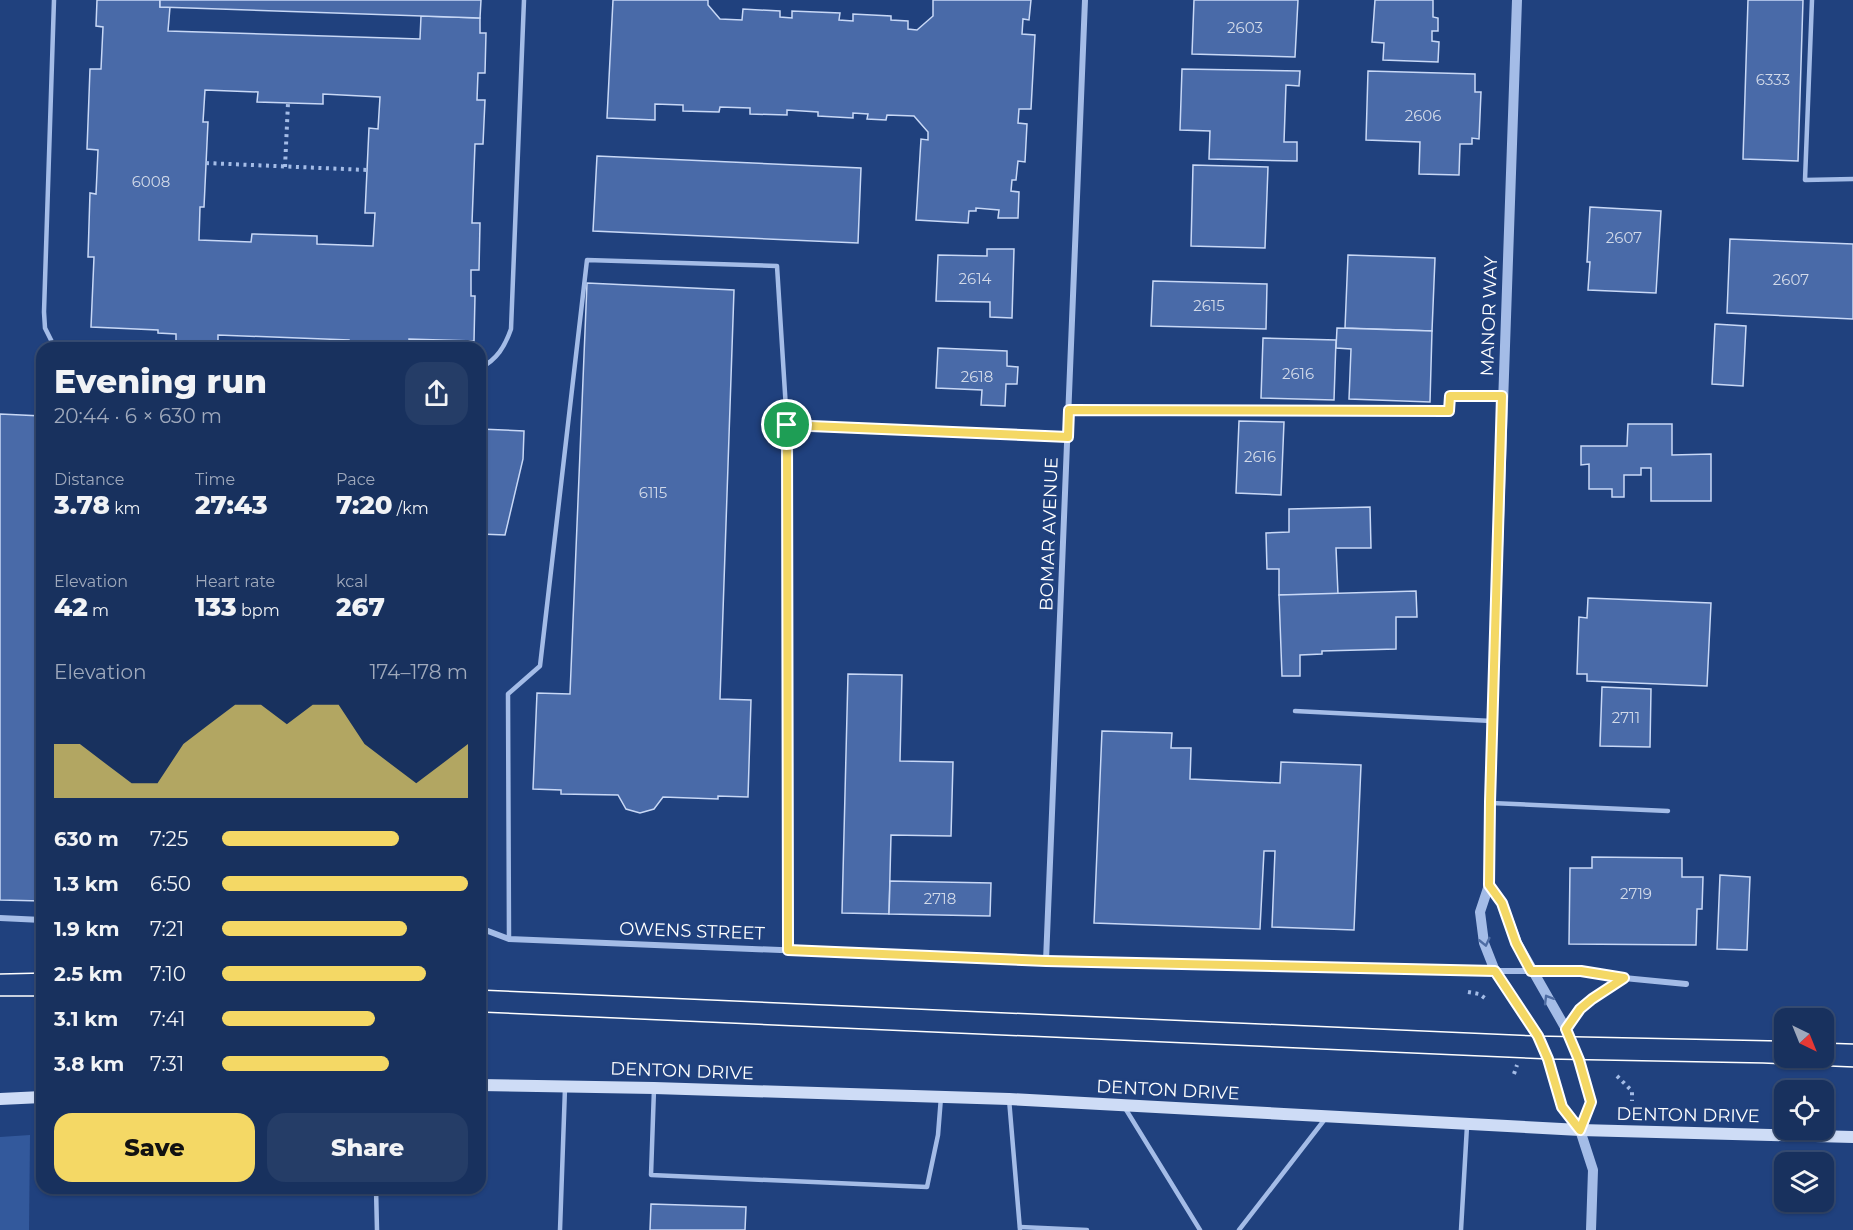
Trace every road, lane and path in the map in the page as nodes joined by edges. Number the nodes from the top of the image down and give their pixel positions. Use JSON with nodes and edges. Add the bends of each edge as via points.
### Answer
{"nodes":[{"id":1,"x":54,"y":0,"type":"edge"},
{"id":2,"x":524,"y":0,"type":"edge"},
{"id":3,"x":1085,"y":0,"type":"edge"},
{"id":4,"x":1517,"y":0,"type":"edge"},
{"id":5,"x":1812,"y":0,"type":"edge"},
{"id":6,"x":288,"y":103,"type":"dead end"},
{"id":7,"x":206,"y":163,"type":"dead end"},
{"id":8,"x":285,"y":167,"type":"junction"},
{"id":9,"x":367,"y":170,"type":"dead end"},
{"id":10,"x":1853,"y":179,"type":"edge"},
{"id":11,"x":52,"y":342,"type":"edge"},
{"id":12,"x":486,"y":364,"type":"edge"},
{"id":13,"x":1502,"y":396,"type":"junction"},
{"id":14,"x":1069,"y":410,"type":"junction"},
{"id":15,"x":787,"y":425,"type":"junction"},
{"id":16,"x":1068,"y":437,"type":"junction"},
{"id":17,"x":1296,"y":711,"type":"dead end"},
{"id":18,"x":1492,"y":721,"type":"junction"},
{"id":19,"x":1490,"y":802,"type":"junction"},
{"id":20,"x":1668,"y":812,"type":"dead end"},
{"id":21,"x":1489,"y":885,"type":"junction"},
{"id":22,"x":0,"y":918,"type":"edge"},
{"id":23,"x":36,"y":920,"type":"edge"},
{"id":24,"x":486,"y":930,"type":"edge"},
{"id":25,"x":508,"y":939,"type":"junction"},
{"id":26,"x":788,"y":950,"type":"junction"},
{"id":27,"x":1046,"y":961,"type":"junction"},
{"id":28,"x":1495,"y":971,"type":"junction"},
{"id":29,"x":1531,"y":971,"type":"junction"},
{"id":30,"x":1624,"y":978,"type":"junction"},
{"id":31,"x":1686,"y":984,"type":"dead end"},
{"id":32,"x":1467,"y":992,"type":"dead end"},
{"id":33,"x":1490,"y":1001,"type":"dead end"},
{"id":34,"x":1566,"y":1029,"type":"junction"},
{"id":35,"x":1517,"y":1065,"type":"dead end"},
{"id":36,"x":1514,"y":1074,"type":"dead end"},
{"id":37,"x":1617,"y":1076,"type":"dead end"},
{"id":38,"x":486,"y":1085,"type":"edge"},
{"id":39,"x":565,"y":1086,"type":"junction"},
{"id":40,"x":654,"y":1088,"type":"junction"},
{"id":41,"x":36,"y":1097,"type":"edge"},
{"id":42,"x":942,"y":1097,"type":"junction"},
{"id":43,"x":0,"y":1099,"type":"edge"},
{"id":44,"x":1009,"y":1099,"type":"junction"},
{"id":45,"x":1632,"y":1101,"type":"dead end"},
{"id":46,"x":1123,"y":1106,"type":"junction"},
{"id":47,"x":1327,"y":1117,"type":"junction"},
{"id":48,"x":1468,"y":1123,"type":"junction"},
{"id":49,"x":1580,"y":1130,"type":"junction"},
{"id":50,"x":1853,"y":1137,"type":"edge"},
{"id":51,"x":376,"y":1194,"type":"edge"},
{"id":52,"x":1020,"y":1228,"type":"edge"},
{"id":53,"x":376,"y":1230,"type":"edge"},
{"id":54,"x":560,"y":1230,"type":"edge"},
{"id":55,"x":1087,"y":1230,"type":"edge"},
{"id":56,"x":1200,"y":1230,"type":"edge"},
{"id":57,"x":1239,"y":1230,"type":"edge"},
{"id":58,"x":1461,"y":1230,"type":"edge"},
{"id":59,"x":1591,"y":1230,"type":"edge"}],
"edges":[{"from":1,"to":11,"type":"lane","via":[[44,312],[45,328]]},
{"from":2,"to":12,"type":"lane","via":[[511,329],[496,358]]},
{"from":3,"to":14,"type":"street","name":"BOMAR AVENUE"},
{"from":4,"to":13,"type":"street","name":"MANOR WAY"},
{"from":5,"to":10,"type":"lane","via":[[1805,180]]},
{"from":6,"to":8,"type":"path"},
{"from":7,"to":8,"type":"path"},
{"from":8,"to":9,"type":"path"},
{"from":13,"to":14,"type":"lane","via":[[1450,396],[1449,411]]},
{"from":13,"to":18,"type":"street","name":"MANOR WAY"},
{"from":14,"to":16,"type":"street","name":"BOMAR AVENUE"},
{"from":15,"to":16,"type":"lane"},
{"from":15,"to":25,"type":"lane","via":[[777,266],[587,260],[540,666],[508,694]]},
{"from":15,"to":26,"type":"lane"},
{"from":16,"to":27,"type":"street","name":"BOMAR AVENUE"},
{"from":17,"to":18,"type":"lane"},
{"from":18,"to":19,"type":"street","name":"MANOR WAY"},
{"from":19,"to":20,"type":"lane"},
{"from":19,"to":21,"type":"street","name":"MANOR WAY"},
{"from":21,"to":28,"type":"street","name":"MANOR WAY","one_way":true,"via":[[1480,912],[1484,943]]},
{"from":21,"to":29,"type":"street","via":[[1502,903]]},
{"from":22,"to":23,"type":"street"},
{"from":24,"to":25,"type":"street","name":"OWENS STREET"},
{"from":25,"to":26,"type":"street","name":"OWENS STREET"},
{"from":26,"to":27,"type":"street","name":"OWENS STREET"},
{"from":27,"to":28,"type":"street","name":"OWENS STREET"},
{"from":28,"to":29,"type":"street","name":"OWENS STREET"},
{"from":28,"to":49,"type":"street","name":"MANOR WAY","via":[[1538,1036],[1562,1107]]},
{"from":29,"to":30,"type":"street","name":"OWENS STREET","via":[[1581,971]]},
{"from":34,"to":29,"type":"street","one_way":true},
{"from":30,"to":31,"type":"street","name":"OWENS STREET"},
{"from":30,"to":34,"type":"street","via":[[1580,1009]]},
{"from":32,"to":33,"type":"path"},
{"from":34,"to":49,"type":"street","via":[[1591,1102]]},
{"from":35,"to":36,"type":"path"},
{"from":37,"to":45,"type":"path","via":[[1632,1091]]},
{"from":38,"to":39,"type":"main road","name":"DENTON DRIVE"},
{"from":39,"to":40,"type":"main road","name":"DENTON DRIVE"},
{"from":39,"to":54,"type":"lane"},
{"from":40,"to":42,"type":"main road","name":"DENTON DRIVE"},
{"from":40,"to":42,"type":"lane","via":[[651,1175],[927,1187]]},
{"from":41,"to":43,"type":"main road"},
{"from":42,"to":44,"type":"main road","name":"DENTON DRIVE"},
{"from":44,"to":46,"type":"main road","name":"DENTON DRIVE"},
{"from":44,"to":52,"type":"lane"},
{"from":46,"to":47,"type":"main road","name":"DENTON DRIVE"},
{"from":46,"to":56,"type":"lane"},
{"from":47,"to":48,"type":"main road","name":"DENTON DRIVE"},
{"from":47,"to":57,"type":"lane"},
{"from":48,"to":49,"type":"main road","name":"DENTON DRIVE"},
{"from":48,"to":58,"type":"lane"},
{"from":49,"to":50,"type":"main road","name":"DENTON DRIVE"},
{"from":49,"to":59,"type":"street","name":"MANOR WAY","via":[[1593,1170]]},
{"from":51,"to":53,"type":"lane"},
{"from":52,"to":55,"type":"lane"}]}
